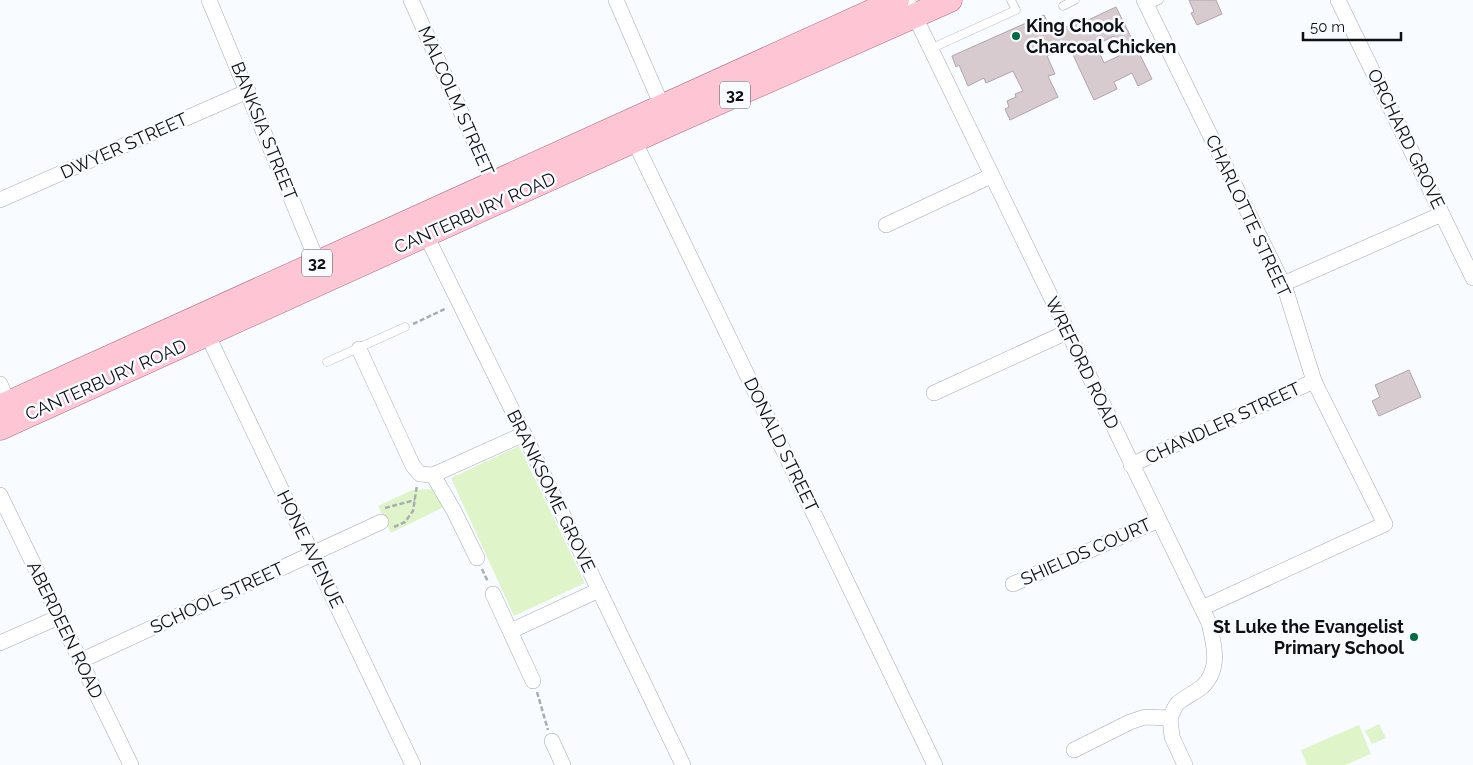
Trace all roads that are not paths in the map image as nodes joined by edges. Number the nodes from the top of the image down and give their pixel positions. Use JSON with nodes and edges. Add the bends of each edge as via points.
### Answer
{"nodes":[{"id":1,"x":209,"y":0,"type":"edge"},
{"id":2,"x":411,"y":0,"type":"edge"},
{"id":3,"x":616,"y":0,"type":"edge"},
{"id":4,"x":950,"y":0,"type":"edge"},
{"id":5,"x":1011,"y":0,"type":"edge"},
{"id":6,"x":1075,"y":0,"type":"edge"},
{"id":7,"x":1338,"y":0,"type":"edge"},
{"id":8,"x":1150,"y":2,"type":"edge"},
{"id":9,"x":906,"y":5,"type":"edge"},
{"id":10,"x":1063,"y":6,"type":"dead end"},
{"id":11,"x":930,"y":49,"type":"junction"},
{"id":12,"x":248,"y":91,"type":"junction"},
{"id":13,"x":667,"y":116,"type":"junction"},
{"id":14,"x":630,"y":132,"type":"junction"},
{"id":15,"x":991,"y":176,"type":"junction"},
{"id":16,"x":497,"y":193,"type":"junction"},
{"id":17,"x":0,"y":200,"type":"edge"},
{"id":18,"x":1442,"y":214,"type":"junction"},
{"id":19,"x":886,"y":225,"type":"dead end"},
{"id":20,"x":422,"y":226,"type":"junction"},
{"id":21,"x":318,"y":263,"type":"junction"},
{"id":22,"x":1473,"y":278,"type":"edge"},
{"id":23,"x":1283,"y":284,"type":"junction"},
{"id":24,"x":405,"y":328,"type":"road end"},
{"id":25,"x":1067,"y":332,"type":"junction"},
{"id":26,"x":207,"y":334,"type":"junction"},
{"id":27,"x":359,"y":349,"type":"junction"},
{"id":28,"x":327,"y":362,"type":"dead end"},
{"id":29,"x":1314,"y":381,"type":"junction"},
{"id":30,"x":934,"y":393,"type":"dead end"},
{"id":31,"x":5,"y":409,"type":"edge"},
{"id":32,"x":524,"y":434,"type":"junction"},
{"id":33,"x":1131,"y":465,"type":"junction"},
{"id":34,"x":427,"y":475,"type":"junction"},
{"id":35,"x":0,"y":495,"type":"edge"},
{"id":36,"x":1159,"y":520,"type":"junction"},
{"id":37,"x":381,"y":522,"type":"road end"},
{"id":38,"x":313,"y":554,"type":"junction"},
{"id":39,"x":477,"y":558,"type":"road end"},
{"id":40,"x":1013,"y":584,"type":"dead end"},
{"id":41,"x":599,"y":590,"type":"junction"},
{"id":42,"x":494,"y":594,"type":"road end"},
{"id":43,"x":1202,"y":608,"type":"junction"},
{"id":44,"x":59,"y":617,"type":"junction"},
{"id":45,"x":511,"y":632,"type":"junction"},
{"id":46,"x":0,"y":643,"type":"edge"},
{"id":47,"x":80,"y":661,"type":"junction"},
{"id":48,"x":533,"y":681,"type":"road end"},
{"id":49,"x":1170,"y":718,"type":"junction"},
{"id":50,"x":552,"y":741,"type":"road end"},
{"id":51,"x":1074,"y":750,"type":"dead end"},
{"id":52,"x":131,"y":765,"type":"edge"},
{"id":53,"x":413,"y":765,"type":"edge"},
{"id":54,"x":563,"y":765,"type":"edge"},
{"id":55,"x":683,"y":765,"type":"edge"},
{"id":56,"x":935,"y":765,"type":"edge"},
{"id":57,"x":1185,"y":765,"type":"edge"}],
"edges":[{"from":1,"to":12,"type":"street","name":"BANKSIA STREET"},
{"from":2,"to":16,"type":"street","name":"MALCOLM STREET"},
{"from":3,"to":13,"type":"street"},
{"from":4,"to":9,"type":"main road","name":"CANTERBURY ROAD","number":"32"},
{"from":5,"to":11,"type":"lane","via":[[1016,10]]},
{"from":6,"to":10,"type":"lane"},
{"from":7,"to":18,"type":"street","name":"ORCHARD GROVE"},
{"from":8,"to":23,"type":"street","name":"CHARLOTTE STREET"},
{"from":9,"to":11,"type":"street","name":"WREFORD ROAD"},
{"from":9,"to":13,"type":"main road","name":"CANTERBURY ROAD","number":"32"},
{"from":11,"to":15,"type":"street","name":"WREFORD ROAD"},
{"from":12,"to":17,"type":"street","name":"DWYER STREET"},
{"from":12,"to":21,"type":"street","name":"BANKSIA STREET"},
{"from":13,"to":14,"type":"main road","name":"CANTERBURY ROAD","number":"32"},
{"from":14,"to":16,"type":"main road","name":"CANTERBURY ROAD","number":"32"},
{"from":14,"to":56,"type":"street","name":"DONALD STREET"},
{"from":15,"to":19,"type":"street"},
{"from":15,"to":25,"type":"street","name":"WREFORD ROAD"},
{"from":16,"to":20,"type":"main road","name":"CANTERBURY ROAD","number":"32"},
{"from":18,"to":22,"type":"street","name":"ORCHARD GROVE"},
{"from":18,"to":23,"type":"street"},
{"from":20,"to":21,"type":"main road","name":"CANTERBURY ROAD","number":"32"},
{"from":20,"to":26,"type":"main road","name":"CANTERBURY ROAD","number":"32"},
{"from":20,"to":32,"type":"street","name":"BRANKSOME GROVE"},
{"from":21,"to":31,"type":"main road","name":"CANTERBURY ROAD","number":"32"},
{"from":23,"to":29,"type":"street","name":"CHARLOTTE STREET"},
{"from":24,"to":27,"type":"lane"},
{"from":25,"to":30,"type":"street"},
{"from":25,"to":33,"type":"street","name":"WREFORD ROAD"},
{"from":26,"to":31,"type":"main road","name":"CANTERBURY ROAD","number":"32"},
{"from":26,"to":38,"type":"street","name":"HONE AVENUE"},
{"from":27,"to":28,"type":"lane"},
{"from":27,"to":34,"type":"street","via":[[413,466]]},
{"from":29,"to":33,"type":"street","name":"CHANDLER STREET"},
{"from":29,"to":43,"type":"street","name":"CHARLOTTE STREET","via":[[1385,524]]},
{"from":32,"to":34,"type":"street"},
{"from":32,"to":41,"type":"street","name":"BRANKSOME GROVE"},
{"from":33,"to":36,"type":"street","name":"WREFORD ROAD"},
{"from":34,"to":39,"type":"street","via":[[454,511]]},
{"from":35,"to":44,"type":"street","name":"ABERDEEN ROAD"},
{"from":36,"to":40,"type":"street","name":"SHIELDS COURT"},
{"from":36,"to":43,"type":"street","name":"WREFORD ROAD"},
{"from":37,"to":38,"type":"street","name":"SCHOOL STREET"},
{"from":38,"to":47,"type":"street","name":"SCHOOL STREET"},
{"from":38,"to":53,"type":"street","name":"HONE AVENUE"},
{"from":41,"to":45,"type":"street"},
{"from":41,"to":55,"type":"street","name":"BRANKSOME GROVE"},
{"from":42,"to":45,"type":"street"},
{"from":43,"to":49,"type":"street","name":"WREFORD ROAD","via":[[1214,644],[1213,672],[1203,685],[1177,704]]},
{"from":44,"to":46,"type":"street"},
{"from":44,"to":47,"type":"street","name":"ABERDEEN ROAD"},
{"from":45,"to":48,"type":"street"},
{"from":47,"to":52,"type":"street","name":"ABERDEEN ROAD"},
{"from":49,"to":51,"type":"street","via":[[1145,717]]},
{"from":49,"to":57,"type":"street","via":[[1172,737]]},
{"from":50,"to":54,"type":"street"}]}
